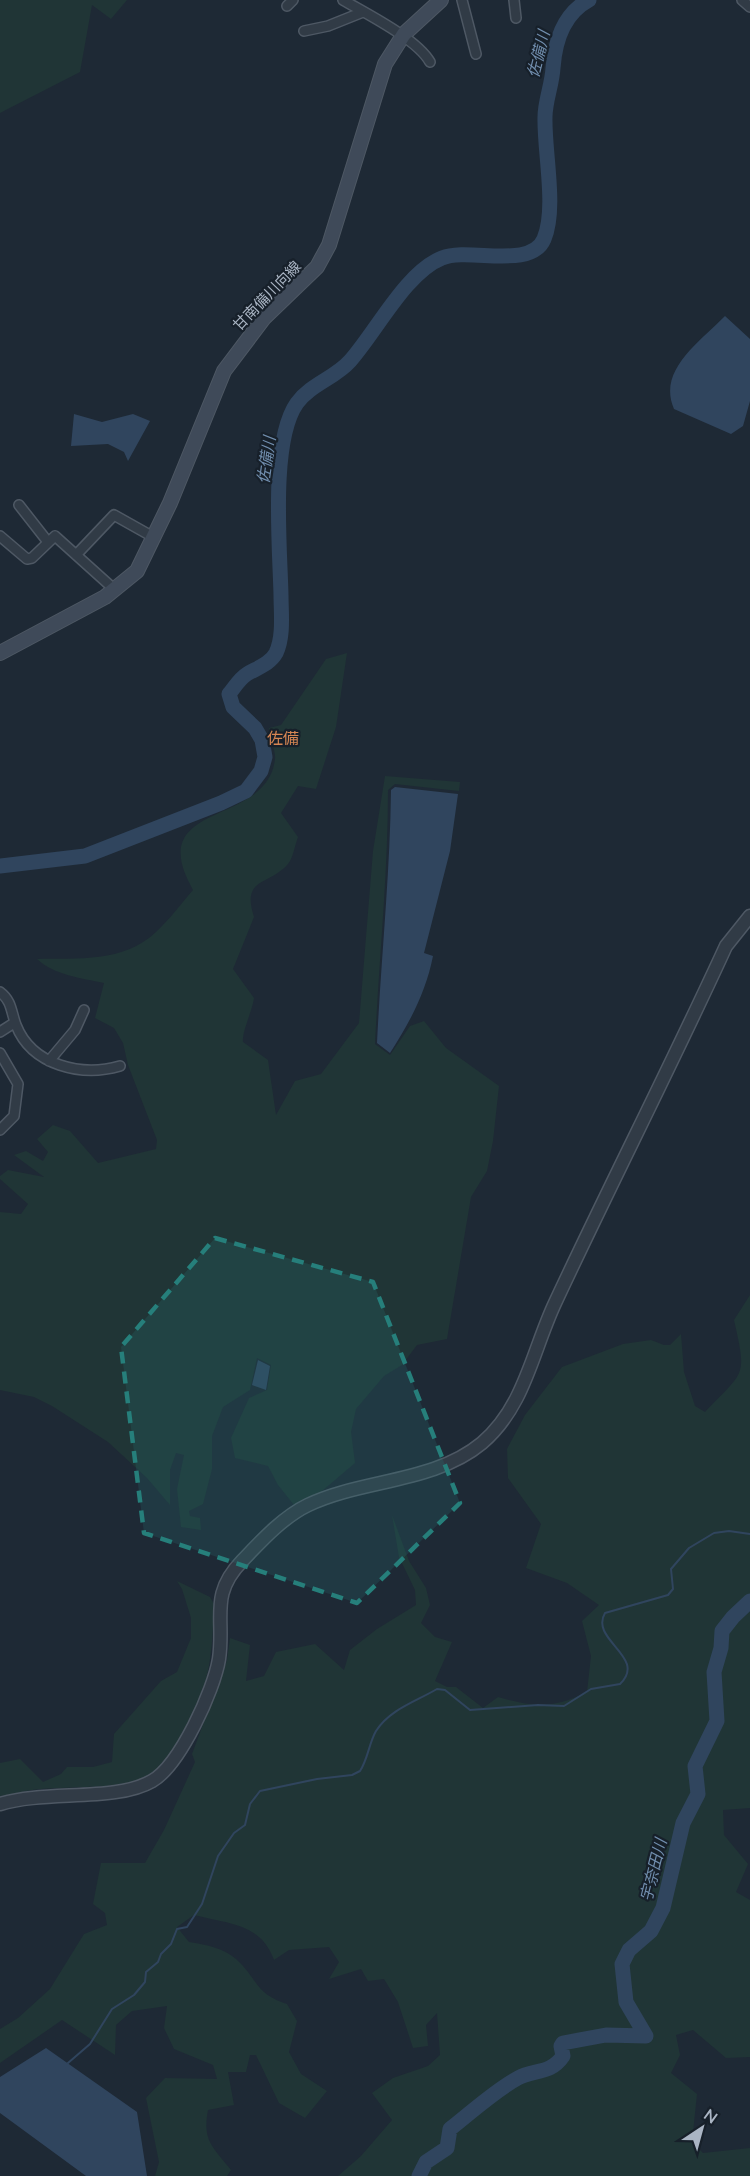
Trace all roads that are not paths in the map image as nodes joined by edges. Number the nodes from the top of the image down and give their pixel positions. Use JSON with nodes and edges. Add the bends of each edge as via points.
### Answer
{"nodes":[{"id":1,"x":343,"y":0,"type":"edge"},
{"id":2,"x":441,"y":0,"type":"edge"},
{"id":3,"x":462,"y":0,"type":"edge"},
{"id":4,"x":514,"y":0,"type":"edge"},
{"id":5,"x":742,"y":0,"type":"edge"},
{"id":6,"x":750,"y":7,"type":"edge"},
{"id":7,"x":363,"y":12,"type":"junction"},
{"id":8,"x":516,"y":18,"type":"dead end"},
{"id":9,"x":304,"y":31,"type":"dead end"},
{"id":10,"x":402,"y":38,"type":"junction"},
{"id":11,"x":476,"y":54,"type":"dead end"},
{"id":12,"x":430,"y":62,"type":"dead end"},
{"id":13,"x":19,"y":505,"type":"dead end"},
{"id":14,"x":0,"y":536,"type":"edge"},
{"id":15,"x":155,"y":538,"type":"junction"},
{"id":16,"x":48,"y":542,"type":"junction"},
{"id":17,"x":76,"y":555,"type":"junction"},
{"id":18,"x":115,"y":590,"type":"junction"},
{"id":19,"x":0,"y":653,"type":"edge"},
{"id":20,"x":750,"y":916,"type":"edge"},
{"id":21,"x":0,"y":992,"type":"edge"},
{"id":22,"x":84,"y":1010,"type":"dead end"},
{"id":23,"x":14,"y":1023,"type":"junction"},
{"id":24,"x":0,"y":1032,"type":"edge"},
{"id":25,"x":0,"y":1053,"type":"edge"},
{"id":26,"x":49,"y":1061,"type":"junction"},
{"id":27,"x":120,"y":1066,"type":"dead end"},
{"id":28,"x":0,"y":1131,"type":"edge"},
{"id":29,"x":0,"y":1804,"type":"edge"}],
"edges":[{"from":1,"to":7,"type":"street"},
{"from":2,"to":10,"type":"main road","name":"甘南備川向線"},
{"from":3,"to":11,"type":"street"},
{"from":4,"to":8,"type":"street"},
{"from":5,"to":6,"type":"street"},
{"from":7,"to":9,"type":"street"},
{"from":7,"to":10,"type":"street"},
{"from":10,"to":12,"type":"street","via":[[421,49]]},
{"from":10,"to":15,"type":"main road","name":"甘南備川向線","via":[[385,64],[329,246],[317,267],[264,318],[224,371]]},
{"from":13,"to":16,"type":"street"},
{"from":14,"to":16,"type":"street","via":[[27,559]]},
{"from":15,"to":17,"type":"street","via":[[114,515]]},
{"from":15,"to":18,"type":"main road","name":"甘南備川向線","via":[[137,571]]},
{"from":16,"to":17,"type":"street","via":[[55,536]]},
{"from":17,"to":18,"type":"street"},
{"from":18,"to":19,"type":"main road","name":"甘南備川向線"},
{"from":20,"to":29,"type":"street","via":[[726,946],[553,1309],[522,1393],[501,1424],[455,1460],[306,1506],[281,1524],[231,1572],[220,1598],[219,1654],[214,1676],[184,1745],[162,1774],[138,1788],[123,1791],[35,1797]]},
{"from":21,"to":23,"type":"street","via":[[7,998]]},
{"from":22,"to":26,"type":"street","via":[[75,1030]]},
{"from":23,"to":24,"type":"street"},
{"from":23,"to":26,"type":"street","via":[[26,1042]]},
{"from":25,"to":28,"type":"street","via":[[18,1083],[13,1119]]},
{"from":26,"to":27,"type":"street","via":[[80,1071]]}]}
